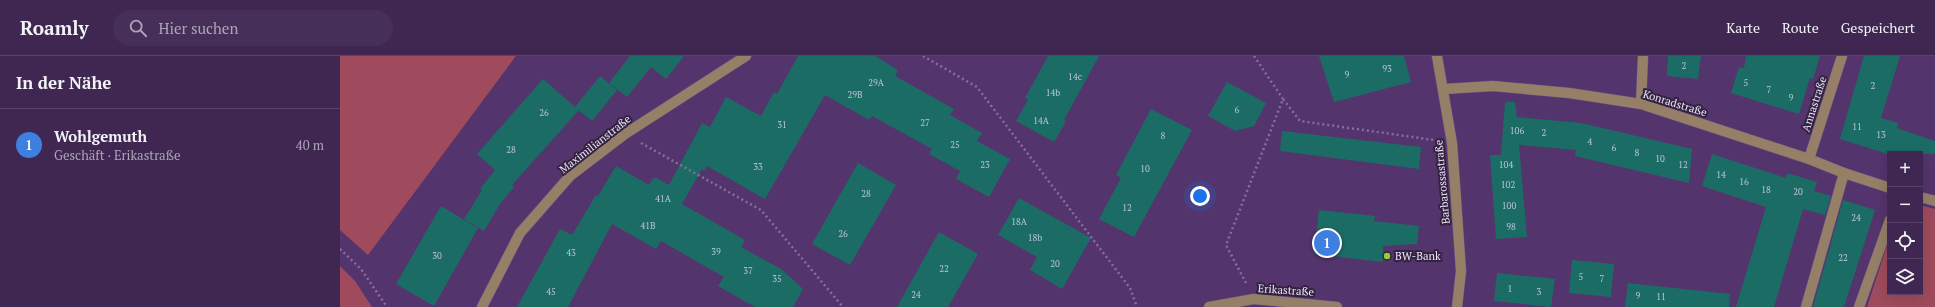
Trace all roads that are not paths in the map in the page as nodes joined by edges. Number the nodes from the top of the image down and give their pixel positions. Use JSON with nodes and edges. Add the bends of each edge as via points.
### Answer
{"nodes":[{"id":1,"x":746,"y":56,"type":"edge"},
{"id":2,"x":1438,"y":56,"type":"edge"},
{"id":3,"x":1643,"y":56,"type":"edge"},
{"id":4,"x":1842,"y":56,"type":"edge"},
{"id":5,"x":1444,"y":90,"type":"junction"},
{"id":6,"x":1641,"y":104,"type":"junction"},
{"id":7,"x":1809,"y":159,"type":"junction"},
{"id":8,"x":1844,"y":173,"type":"junction"},
{"id":9,"x":1887,"y":187,"type":"edge"},
{"id":10,"x":1923,"y":198,"type":"edge"},
{"id":11,"x":1935,"y":201,"type":"edge"},
{"id":12,"x":1889,"y":223,"type":"edge"},
{"id":13,"x":482,"y":307,"type":"edge"},
{"id":14,"x":1209,"y":307,"type":"edge"},
{"id":15,"x":1337,"y":307,"type":"edge"},
{"id":16,"x":1457,"y":307,"type":"edge"},
{"id":17,"x":1806,"y":307,"type":"edge"},
{"id":18,"x":1860,"y":307,"type":"edge"}],
"edges":[{"from":1,"to":13,"type":"street","name":"Maximilianstraße","via":[[625,134],[570,176],[520,233]]},
{"from":2,"to":5,"type":"street","name":"Barbarossastraße"},
{"from":3,"to":6,"type":"street"},
{"from":4,"to":7,"type":"street","name":"Annastraße"},
{"from":5,"to":6,"type":"street","name":"Konradstraße","via":[[1493,86],[1569,93]]},
{"from":5,"to":16,"type":"street","name":"Barbarossastraße","via":[[1452,143],[1461,271]]},
{"from":6,"to":7,"type":"street","name":"Konradstraße"},
{"from":7,"to":8,"type":"street","name":"Konradstraße"},
{"from":8,"to":9,"type":"street","name":"Konradstraße"},
{"from":8,"to":17,"type":"street"},
{"from":10,"to":11,"type":"street"},
{"from":12,"to":18,"type":"street"},
{"from":14,"to":15,"type":"street","name":"Erikastraße","via":[[1254,299]]}]}
